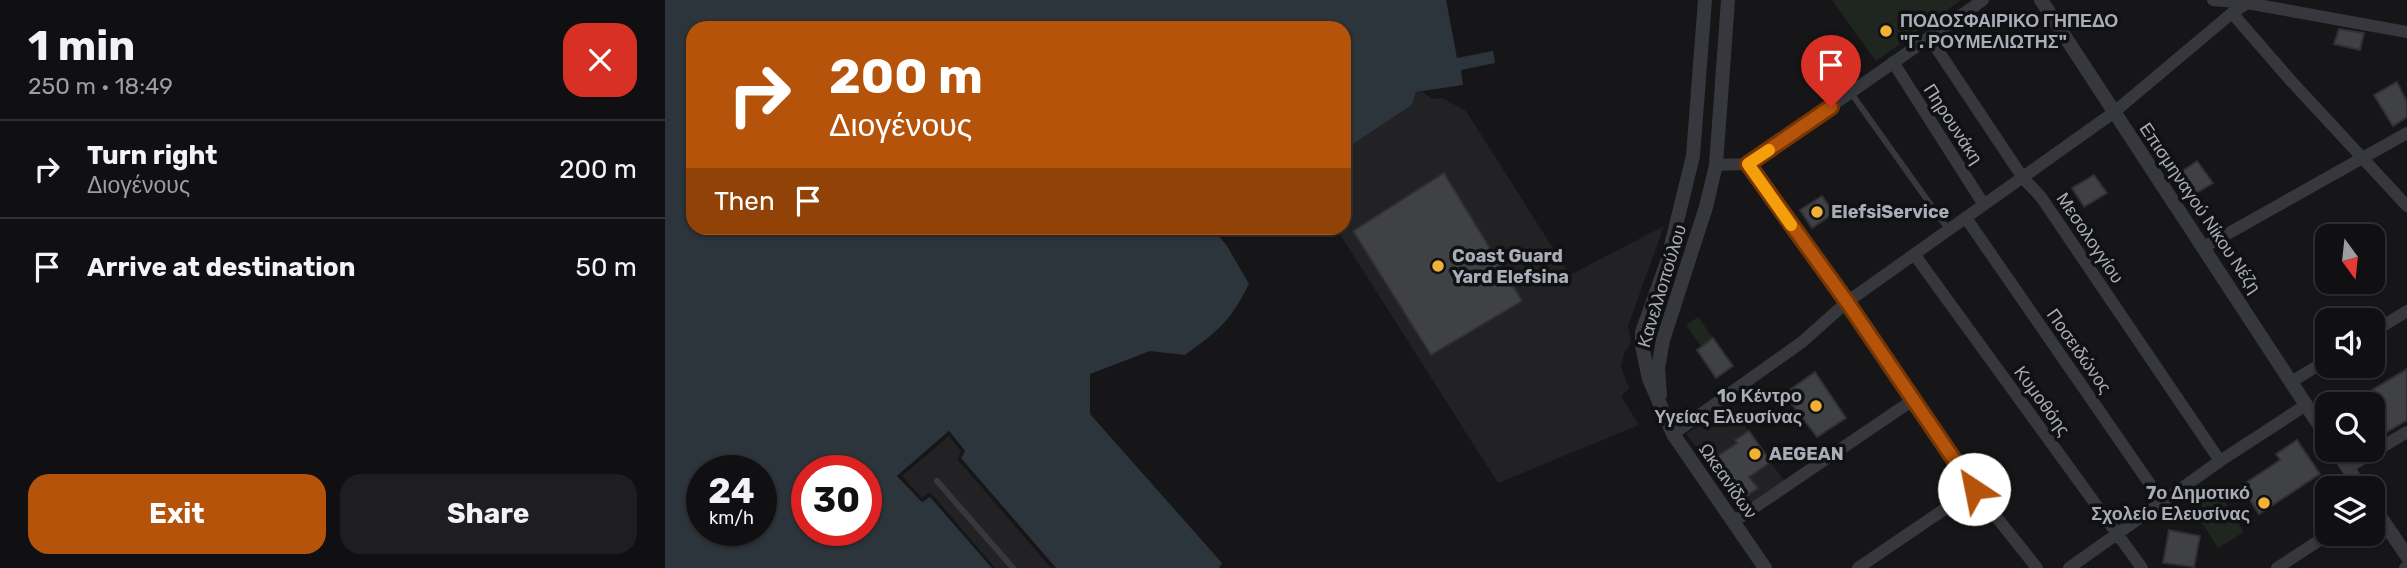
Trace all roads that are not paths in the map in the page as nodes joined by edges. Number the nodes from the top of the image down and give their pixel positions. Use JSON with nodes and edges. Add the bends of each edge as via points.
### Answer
{"nodes":[{"id":1,"x":1705,"y":0,"type":"edge"},
{"id":2,"x":1727,"y":0,"type":"edge"},
{"id":3,"x":1983,"y":0,"type":"edge"},
{"id":4,"x":2041,"y":0,"type":"edge"},
{"id":5,"x":2213,"y":0,"type":"edge"},
{"id":6,"x":2250,"y":2,"type":"edge"},
{"id":7,"x":2232,"y":13,"type":"junction"},
{"id":8,"x":2407,"y":32,"type":"edge"},
{"id":9,"x":1929,"y":37,"type":"junction"},
{"id":10,"x":1893,"y":62,"type":"junction"},
{"id":11,"x":1851,"y":93,"type":"junction"},
{"id":12,"x":2113,"y":113,"type":"junction"},
{"id":13,"x":2407,"y":133,"type":"edge"},
{"id":14,"x":2362,"y":158,"type":"junction"},
{"id":15,"x":1748,"y":164,"type":"junction"},
{"id":16,"x":1716,"y":165,"type":"junction"},
{"id":17,"x":2023,"y":178,"type":"junction"},
{"id":18,"x":1984,"y":205,"type":"junction"},
{"id":19,"x":2407,"y":206,"type":"edge"},
{"id":20,"x":1966,"y":218,"type":"junction"},
{"id":21,"x":1948,"y":229,"type":"junction"},
{"id":22,"x":2204,"y":247,"type":"junction"},
{"id":23,"x":1914,"y":254,"type":"junction"},
{"id":24,"x":1847,"y":302,"type":"junction"},
{"id":25,"x":2407,"y":311,"type":"edge"},
{"id":26,"x":2385,"y":325,"type":"edge"},
{"id":27,"x":2315,"y":367,"type":"edge"},
{"id":28,"x":2291,"y":382,"type":"junction"},
{"id":29,"x":1913,"y":400,"type":"junction"},
{"id":30,"x":2306,"y":405,"type":"junction"},
{"id":31,"x":1663,"y":413,"type":"junction"},
{"id":32,"x":2315,"y":419,"type":"edge"},
{"id":33,"x":2407,"y":432,"type":"edge"},
{"id":34,"x":1673,"y":434,"type":"junction"},
{"id":35,"x":2220,"y":461,"type":"junction"},
{"id":36,"x":2343,"y":462,"type":"edge"},
{"id":37,"x":2347,"y":468,"type":"junction"},
{"id":38,"x":2353,"y":476,"type":"edge"},
{"id":39,"x":937,"y":481,"type":"dead end"},
{"id":40,"x":1974,"y":489,"type":"junction"},
{"id":41,"x":2163,"y":503,"type":"junction"},
{"id":42,"x":1733,"y":522,"type":"junction"},
{"id":43,"x":2385,"y":524,"type":"edge"},
{"id":44,"x":2117,"y":535,"type":"junction"},
{"id":45,"x":2315,"y":543,"type":"edge"},
{"id":46,"x":2407,"y":556,"type":"edge"},
{"id":47,"x":1013,"y":568,"type":"edge"},
{"id":48,"x":1765,"y":568,"type":"edge"},
{"id":49,"x":1858,"y":568,"type":"edge"},
{"id":50,"x":2037,"y":568,"type":"edge"},
{"id":51,"x":2069,"y":568,"type":"edge"},
{"id":52,"x":2142,"y":568,"type":"edge"},
{"id":53,"x":2277,"y":568,"type":"edge"}],
"edges":[{"from":1,"to":31,"type":"street","name":"Κανελλοπούλου","via":[[1693,156],[1670,251],[1642,332],[1645,364]]},
{"from":2,"to":16,"type":"street","name":"Κανελλοπούλου"},
{"from":3,"to":9,"type":"street"},
{"from":4,"to":12,"type":"street","name":"Επισμηναγού Νίκου Νέζη"},
{"from":5,"to":6,"type":"street"},
{"from":6,"to":7,"type":"street"},
{"from":6,"to":8,"type":"street"},
{"from":7,"to":12,"type":"street"},
{"from":7,"to":14,"type":"street"},
{"from":9,"to":10,"type":"street"},
{"from":9,"to":17,"type":"street","name":"Μεσολογγίου"},
{"from":10,"to":11,"type":"street"},
{"from":10,"to":18,"type":"street","name":"Πηρουνάκη"},
{"from":11,"to":15,"type":"street"},
{"from":11,"to":21,"type":"lane"},
{"from":12,"to":17,"type":"street"},
{"from":12,"to":22,"type":"street","name":"Επισμηναγού Νίκου Νέζη"},
{"from":13,"to":14,"type":"street"},
{"from":14,"to":19,"type":"street"},
{"from":14,"to":22,"type":"street"},
{"from":15,"to":16,"type":"street"},
{"from":15,"to":24,"type":"street"},
{"from":16,"to":31,"type":"street","name":"Κανελλοπούλου","via":[[1660,352]]},
{"from":17,"to":18,"type":"street"},
{"from":17,"to":35,"type":"street","name":"Μεσολογγίου","via":[[2048,207]]},
{"from":18,"to":20,"type":"street"},
{"from":20,"to":21,"type":"street"},
{"from":20,"to":41,"type":"street","name":"Ποσειδώνος"},
{"from":21,"to":23,"type":"street"},
{"from":22,"to":28,"type":"street","name":"Επισμηναγού Νίκου Νέζη"},
{"from":23,"to":24,"type":"street"},
{"from":23,"to":44,"type":"street","name":"Κυμοθόης"},
{"from":24,"to":29,"type":"street"},
{"from":24,"to":34,"type":"street","via":[[1802,342]]},
{"from":25,"to":26,"type":"street"},
{"from":27,"to":28,"type":"street"},
{"from":28,"to":30,"type":"street","name":"Επισμηναγού Νίκου Νέζη"},
{"from":29,"to":40,"type":"street"},
{"from":29,"to":42,"type":"street"},
{"from":30,"to":32,"type":"street","name":"Επισμηναγού Νίκου Νέζη"},
{"from":30,"to":35,"type":"street"},
{"from":31,"to":34,"type":"street","name":"Ωκεανίδων"},
{"from":33,"to":37,"type":"street"},
{"from":34,"to":42,"type":"street","name":"Ωκεανίδων"},
{"from":35,"to":41,"type":"street"},
{"from":36,"to":37,"type":"street"},
{"from":37,"to":38,"type":"street"},
{"from":39,"to":47,"type":"lane"},
{"from":40,"to":49,"type":"street"},
{"from":40,"to":50,"type":"street"},
{"from":41,"to":44,"type":"street"},
{"from":42,"to":48,"type":"street","name":"Ωκεανίδων"},
{"from":43,"to":46,"type":"street"},
{"from":44,"to":51,"type":"street"},
{"from":44,"to":52,"type":"street","name":"Κυμοθόης"},
{"from":45,"to":53,"type":"street"}]}
